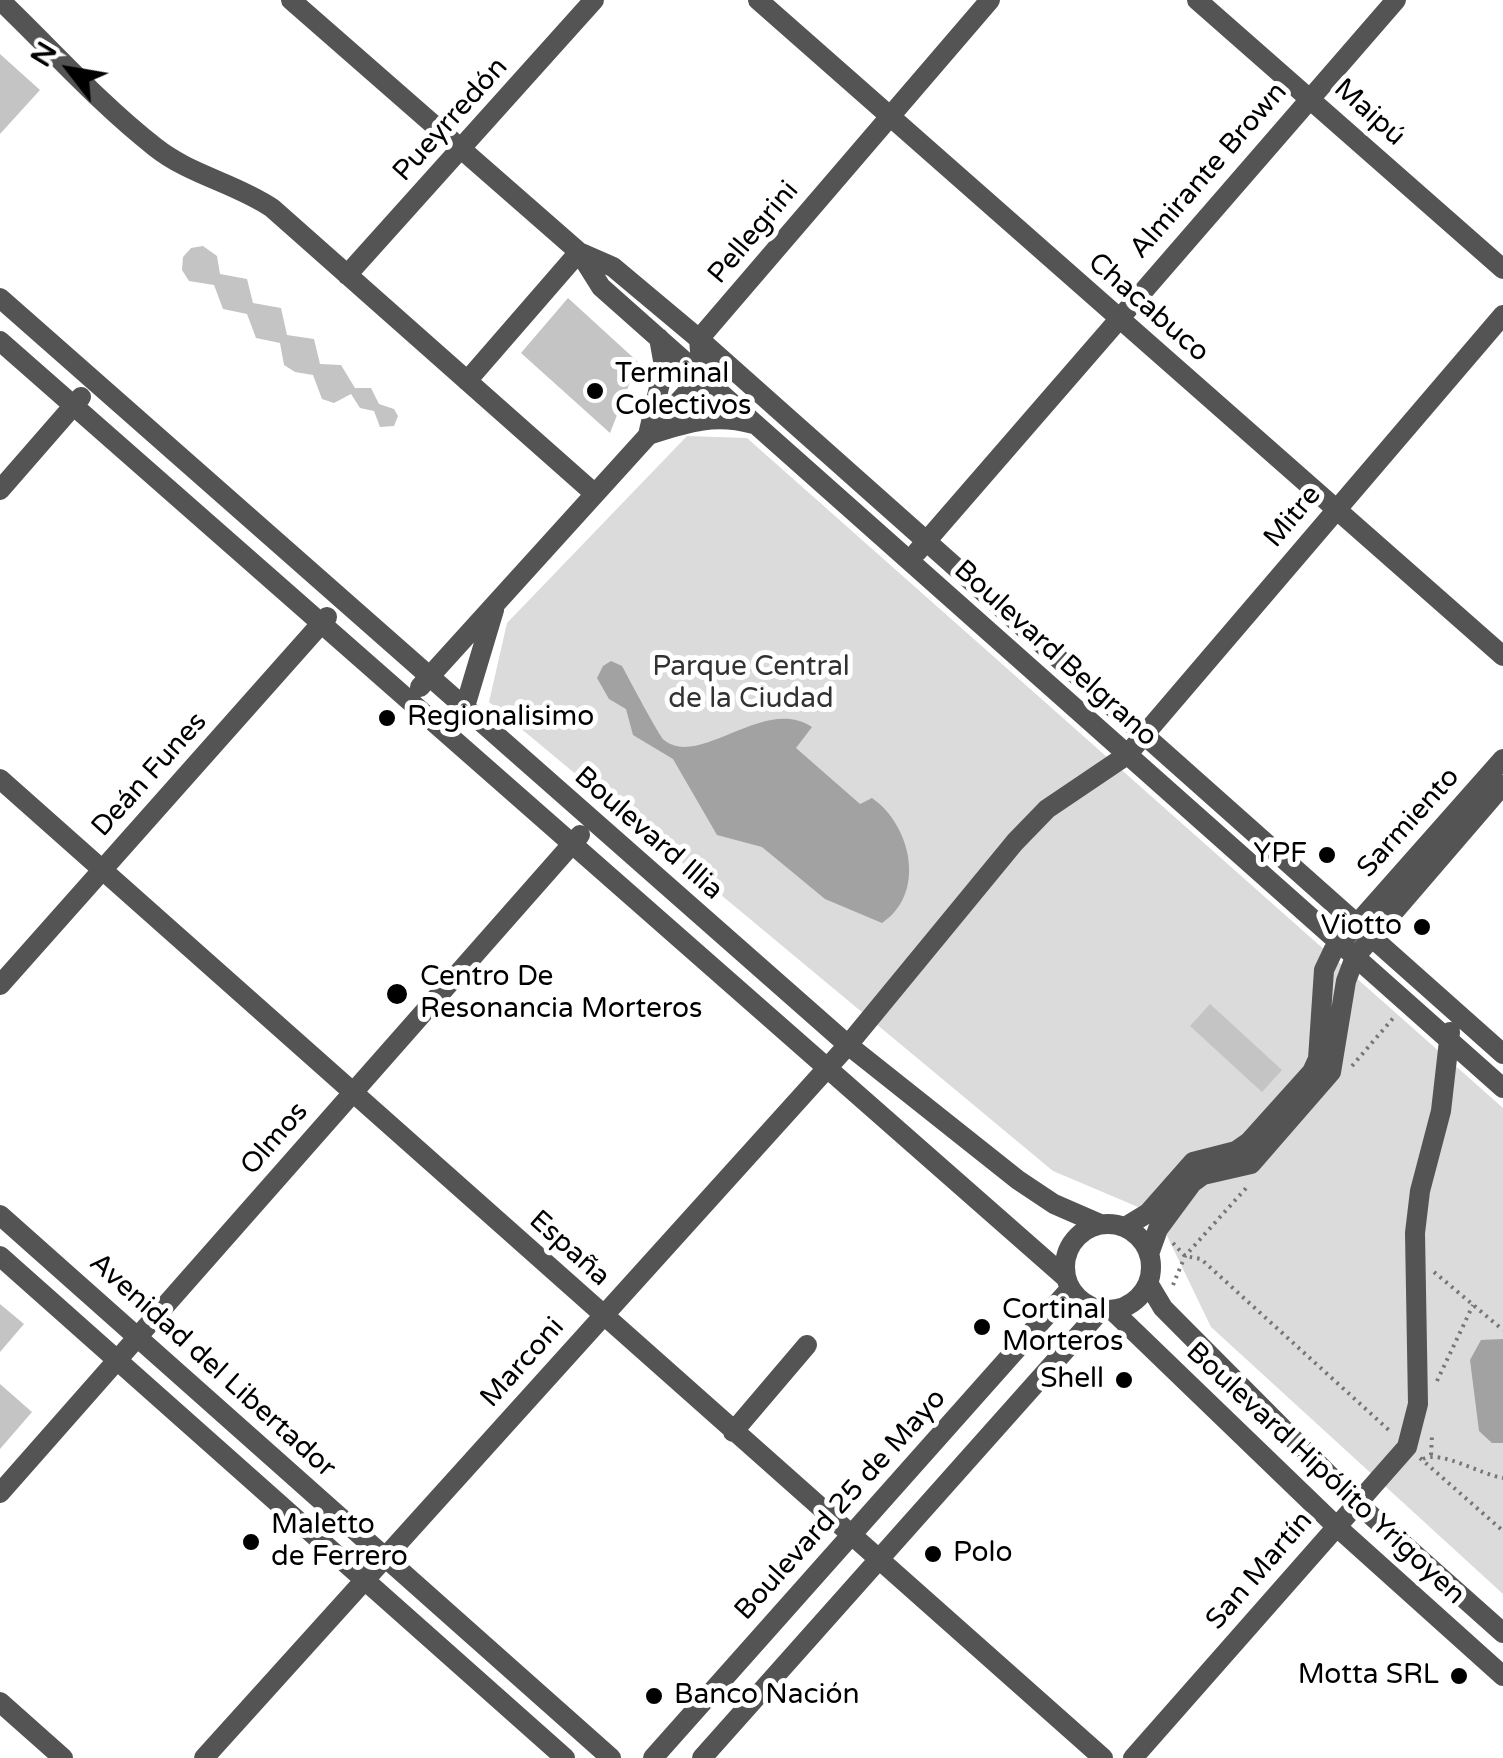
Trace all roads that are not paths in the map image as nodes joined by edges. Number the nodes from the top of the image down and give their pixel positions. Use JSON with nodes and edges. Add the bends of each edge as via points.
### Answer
{"nodes":[{"id":1,"x":291,"y":0,"type":"edge"},
{"id":2,"x":594,"y":0,"type":"edge"},
{"id":3,"x":758,"y":0,"type":"edge"},
{"id":4,"x":990,"y":0,"type":"edge"},
{"id":5,"x":1197,"y":0,"type":"edge"},
{"id":6,"x":1396,"y":0,"type":"edge"},
{"id":7,"x":2,"y":2,"type":"edge"},
{"id":8,"x":1310,"y":97,"type":"junction"},
{"id":9,"x":889,"y":116,"type":"junction"},
{"id":10,"x":463,"y":151,"type":"junction"},
{"id":11,"x":579,"y":252,"type":"junction"},
{"id":12,"x":1503,"y":269,"type":"edge"},
{"id":13,"x":348,"y":275,"type":"junction"},
{"id":14,"x":0,"y":298,"type":"edge"},
{"id":15,"x":1503,"y":315,"type":"edge"},
{"id":16,"x":1117,"y":318,"type":"junction"},
{"id":17,"x":659,"y":338,"type":"junction"},
{"id":18,"x":700,"y":340,"type":"junction"},
{"id":19,"x":0,"y":341,"type":"edge"},
{"id":20,"x":702,"y":376,"type":"junction"},
{"id":21,"x":467,"y":381,"type":"junction"},
{"id":22,"x":94,"y":382,"type":"junction"},
{"id":23,"x":74,"y":406,"type":"junction"},
{"id":24,"x":757,"y":425,"type":"junction"},
{"id":25,"x":648,"y":435,"type":"junction"},
{"id":26,"x":0,"y":490,"type":"edge"},
{"id":27,"x":589,"y":500,"type":"junction"},
{"id":28,"x":1335,"y":510,"type":"junction"},
{"id":29,"x":926,"y":543,"type":"junction"},
{"id":30,"x":910,"y":561,"type":"junction"},
{"id":31,"x":340,"y":602,"type":"junction"},
{"id":32,"x":496,"y":603,"type":"junction"},
{"id":33,"x":321,"y":624,"type":"junction"},
{"id":34,"x":1503,"y":656,"type":"edge"},
{"id":35,"x":428,"y":678,"type":"junction"},
{"id":36,"x":409,"y":699,"type":"junction"},
{"id":37,"x":464,"y":710,"type":"junction"},
{"id":38,"x":446,"y":731,"type":"junction"},
{"id":39,"x":1145,"y":735,"type":"junction"},
{"id":40,"x":1127,"y":756,"type":"junction"},
{"id":41,"x":1503,"y":760,"type":"edge"},
{"id":42,"x":0,"y":779,"type":"edge"},
{"id":43,"x":1503,"y":785,"type":"edge"},
{"id":44,"x":592,"y":823,"type":"junction"},
{"id":45,"x":572,"y":844,"type":"junction"},
{"id":46,"x":998,"y":865,"type":"joint"},
{"id":47,"x":102,"y":870,"type":"junction"},
{"id":48,"x":1363,"y":930,"type":"junction"},
{"id":49,"x":1348,"y":949,"type":"junction"},
{"id":50,"x":0,"y":985,"type":"edge"},
{"id":51,"x":1452,"y":1010,"type":"junction"},
{"id":52,"x":1449,"y":1040,"type":"junction"},
{"id":53,"x":848,"y":1045,"type":"junction"},
{"id":54,"x":1503,"y":1054,"type":"edge"},
{"id":55,"x":828,"y":1066,"type":"junction"},
{"id":56,"x":1503,"y":1088,"type":"edge"},
{"id":57,"x":353,"y":1093,"type":"junction"},
{"id":58,"x":1283,"y":1116,"type":"junction"},
{"id":59,"x":0,"y":1214,"type":"edge"},
{"id":60,"x":1100,"y":1224,"type":"junction"},
{"id":61,"x":1124,"y":1227,"type":"junction"},
{"id":62,"x":1149,"y":1254,"type":"junction"},
{"id":63,"x":0,"y":1256,"type":"edge"},
{"id":64,"x":1148,"y":1282,"type":"junction"},
{"id":65,"x":1068,"y":1283,"type":"junction"},
{"id":66,"x":1106,"y":1310,"type":"junction"},
{"id":67,"x":602,"y":1316,"type":"junction"},
{"id":68,"x":138,"y":1336,"type":"junction"},
{"id":69,"x":807,"y":1345,"type":"dead end"},
{"id":70,"x":117,"y":1360,"type":"junction"},
{"id":71,"x":733,"y":1432,"type":"junction"},
{"id":72,"x":0,"y":1493,"type":"edge"},
{"id":73,"x":1356,"y":1502,"type":"junction"},
{"id":74,"x":1336,"y":1526,"type":"junction"},
{"id":75,"x":850,"y":1536,"type":"junction"},
{"id":76,"x":386,"y":1556,"type":"junction"},
{"id":77,"x":877,"y":1560,"type":"junction"},
{"id":78,"x":364,"y":1580,"type":"junction"},
{"id":79,"x":1503,"y":1634,"type":"edge"},
{"id":80,"x":1503,"y":1676,"type":"edge"},
{"id":81,"x":0,"y":1702,"type":"edge"},
{"id":82,"x":63,"y":1758,"type":"edge"},
{"id":83,"x":204,"y":1758,"type":"edge"},
{"id":84,"x":565,"y":1758,"type":"edge"},
{"id":85,"x":611,"y":1758,"type":"edge"},
{"id":86,"x":653,"y":1758,"type":"edge"},
{"id":87,"x":702,"y":1758,"type":"edge"},
{"id":88,"x":1103,"y":1758,"type":"edge"},
{"id":89,"x":1133,"y":1758,"type":"edge"}],
"edges":[{"from":1,"to":10,"type":"street","name":"Boulevard Belgrano"},
{"from":2,"to":10,"type":"street","name":"Pueyrredón"},
{"from":3,"to":9,"type":"street","name":"Chacabuco"},
{"from":4,"to":9,"type":"street","name":"Pellegrini"},
{"from":5,"to":8,"type":"street","name":"Maipú"},
{"from":6,"to":8,"type":"street","name":"Almirante Brown"},
{"from":7,"to":13,"type":"street","via":[[155,148],[246,191]]},
{"from":8,"to":12,"type":"street","name":"Maipú"},
{"from":8,"to":16,"type":"street","name":"Almirante Brown"},
{"from":9,"to":16,"type":"street","name":"Chacabuco"},
{"from":9,"to":18,"type":"street","name":"Pellegrini"},
{"from":10,"to":11,"type":"street","name":"Boulevard Belgrano"},
{"from":10,"to":13,"type":"street","name":"Pueyrredón"},
{"from":11,"to":17,"type":"street","name":"Boulevard Belgrano","via":[[601,287]]},
{"from":11,"to":18,"type":"street","name":"Boulevard Belgrano","via":[[614,267]]},
{"from":11,"to":21,"type":"street"},
{"from":13,"to":21,"type":"street"},
{"from":14,"to":22,"type":"street","name":"Boulevard Illia"},
{"from":15,"to":28,"type":"street","name":"Mitre"},
{"from":16,"to":28,"type":"street","name":"Chacabuco"},
{"from":16,"to":29,"type":"street","name":"Almirante Brown"},
{"from":17,"to":20,"type":"street","name":"Boulevard Belgrano"},
{"from":17,"to":25,"type":"street","via":[[664,366]]},
{"from":18,"to":20,"type":"street"},
{"from":18,"to":29,"type":"street","name":"Boulevard Belgrano"},
{"from":19,"to":23,"type":"street","name":"Boulevard Illia"},
{"from":20,"to":24,"type":"street","name":"Boulevard Belgrano"},
{"from":20,"to":25,"type":"street"},
{"from":21,"to":27,"type":"street"},
{"from":22,"to":23,"type":"street"},
{"from":22,"to":31,"type":"street","name":"Boulevard Illia"},
{"from":23,"to":26,"type":"street"},
{"from":23,"to":33,"type":"street","name":"Boulevard Illia"},
{"from":24,"to":25,"type":"street","via":[[725,416]]},
{"from":24,"to":30,"type":"street","name":"Boulevard Belgrano"},
{"from":25,"to":27,"type":"street"},
{"from":27,"to":32,"type":"street"},
{"from":28,"to":34,"type":"street","name":"Chacabuco"},
{"from":28,"to":39,"type":"street","name":"Mitre"},
{"from":29,"to":30,"type":"street","name":"Almirante Brown"},
{"from":29,"to":39,"type":"street","name":"Boulevard Belgrano"},
{"from":30,"to":40,"type":"street","name":"Boulevard Belgrano"},
{"from":31,"to":33,"type":"street","name":"Deán Funes"},
{"from":31,"to":35,"type":"street","name":"Boulevard Illia"},
{"from":32,"to":35,"type":"street"},
{"from":32,"to":37,"type":"street"},
{"from":33,"to":36,"type":"street","name":"Boulevard Illia"},
{"from":33,"to":47,"type":"street","name":"Deán Funes"},
{"from":35,"to":36,"type":"street"},
{"from":35,"to":37,"type":"street","name":"Boulevard Illia"},
{"from":36,"to":38,"type":"street","name":"Boulevard Illia"},
{"from":37,"to":38,"type":"street"},
{"from":37,"to":44,"type":"street","name":"Boulevard Illia"},
{"from":38,"to":45,"type":"street","name":"Boulevard Illia"},
{"from":39,"to":40,"type":"street","name":"Mitre"},
{"from":39,"to":48,"type":"street","name":"Boulevard Belgrano"},
{"from":40,"to":46,"type":"street","name":"Mitre","via":[[1047,809]]},
{"from":40,"to":49,"type":"street","name":"Boulevard Belgrano"},
{"from":41,"to":48,"type":"street","name":"Sarmiento"},
{"from":42,"to":47,"type":"street","name":"España"},
{"from":43,"to":48,"type":"street","name":"Sarmiento"},
{"from":44,"to":45,"type":"street","name":"Olmos"},
{"from":44,"to":53,"type":"street","name":"Boulevard Illia"},
{"from":45,"to":55,"type":"street","name":"Boulevard Illia"},
{"from":45,"to":57,"type":"street","name":"Olmos"},
{"from":46,"to":53,"type":"street","name":"Marconi"},
{"from":47,"to":50,"type":"street","name":"Deán Funes"},
{"from":47,"to":57,"type":"street","name":"España"},
{"from":48,"to":49,"type":"street"},
{"from":48,"to":51,"type":"street","name":"Boulevard Belgrano"},
{"from":49,"to":52,"type":"street","name":"Boulevard Belgrano"},
{"from":49,"to":58,"type":"street","via":[[1324,970],[1318,1059]]},
{"from":51,"to":52,"type":"street"},
{"from":51,"to":54,"type":"street","name":"Boulevard Belgrano"},
{"from":52,"to":56,"type":"street","name":"Boulevard Belgrano"},
{"from":52,"to":73,"type":"street","name":"San Martín","via":[[1414,1244],[1415,1453]]},
{"from":53,"to":55,"type":"street","name":"Marconi"},
{"from":53,"to":60,"type":"street","name":"Boulevard Illia","via":[[1018,1180]]},
{"from":55,"to":65,"type":"street","name":"Boulevard Illia"},
{"from":55,"to":67,"type":"street","name":"Marconi"},
{"from":57,"to":67,"type":"street","name":"España"},
{"from":57,"to":68,"type":"street","name":"Olmos"},
{"from":58,"to":61,"type":"street","via":[[1236,1151],[1192,1162],[1148,1213]]},
{"from":58,"to":62,"type":"street","via":[[1252,1164],[1192,1183],[1158,1229]]},
{"from":59,"to":68,"type":"street","name":"Avenidad del Libertador"},
{"from":60,"to":61,"type":"street"},
{"from":60,"to":65,"type":"street","name":"Boulevard 25 de Mayo","via":[[1068,1249]]},
{"from":61,"to":62,"type":"street"},
{"from":62,"to":64,"type":"street"},
{"from":63,"to":70,"type":"street","name":"Avenidad del Libertador"},
{"from":64,"to":66,"type":"street","via":[[1134,1302]]},
{"from":64,"to":73,"type":"street","name":"Boulevard Hipólito Yrigoyen","via":[[1163,1308]]},
{"from":65,"to":66,"type":"street","via":[[1078,1299]]},
{"from":65,"to":75,"type":"street","name":"Boulevard 25 de Mayo"},
{"from":66,"to":74,"type":"street","name":"Boulevard Hipólito Yrigoyen"},
{"from":66,"to":77,"type":"street"},
{"from":67,"to":71,"type":"street","name":"España"},
{"from":67,"to":76,"type":"street","name":"Marconi"},
{"from":68,"to":70,"type":"street","name":"Olmos"},
{"from":68,"to":76,"type":"street","name":"Avenidad del Libertador"},
{"from":69,"to":71,"type":"street"},
{"from":70,"to":72,"type":"street","name":"Olmos"},
{"from":70,"to":78,"type":"street","name":"Avenidad del Libertador"},
{"from":71,"to":75,"type":"street","name":"España"},
{"from":73,"to":74,"type":"street","name":"San Martín"},
{"from":73,"to":79,"type":"street","name":"Boulevard Hipólito Yrigoyen"},
{"from":74,"to":80,"type":"street","name":"Boulevard Hipólito Yrigoyen"},
{"from":74,"to":89,"type":"street","name":"San Martín"},
{"from":75,"to":77,"type":"street","name":"España"},
{"from":75,"to":86,"type":"street","name":"Boulevard 25 de Mayo"},
{"from":76,"to":78,"type":"street","name":"Marconi"},
{"from":76,"to":85,"type":"street","name":"Avenidad del Libertador"},
{"from":77,"to":87,"type":"street"},
{"from":77,"to":88,"type":"street","name":"España"},
{"from":78,"to":83,"type":"street","name":"Marconi"},
{"from":78,"to":84,"type":"street","name":"Avenidad del Libertador"},
{"from":81,"to":82,"type":"street"}]}
